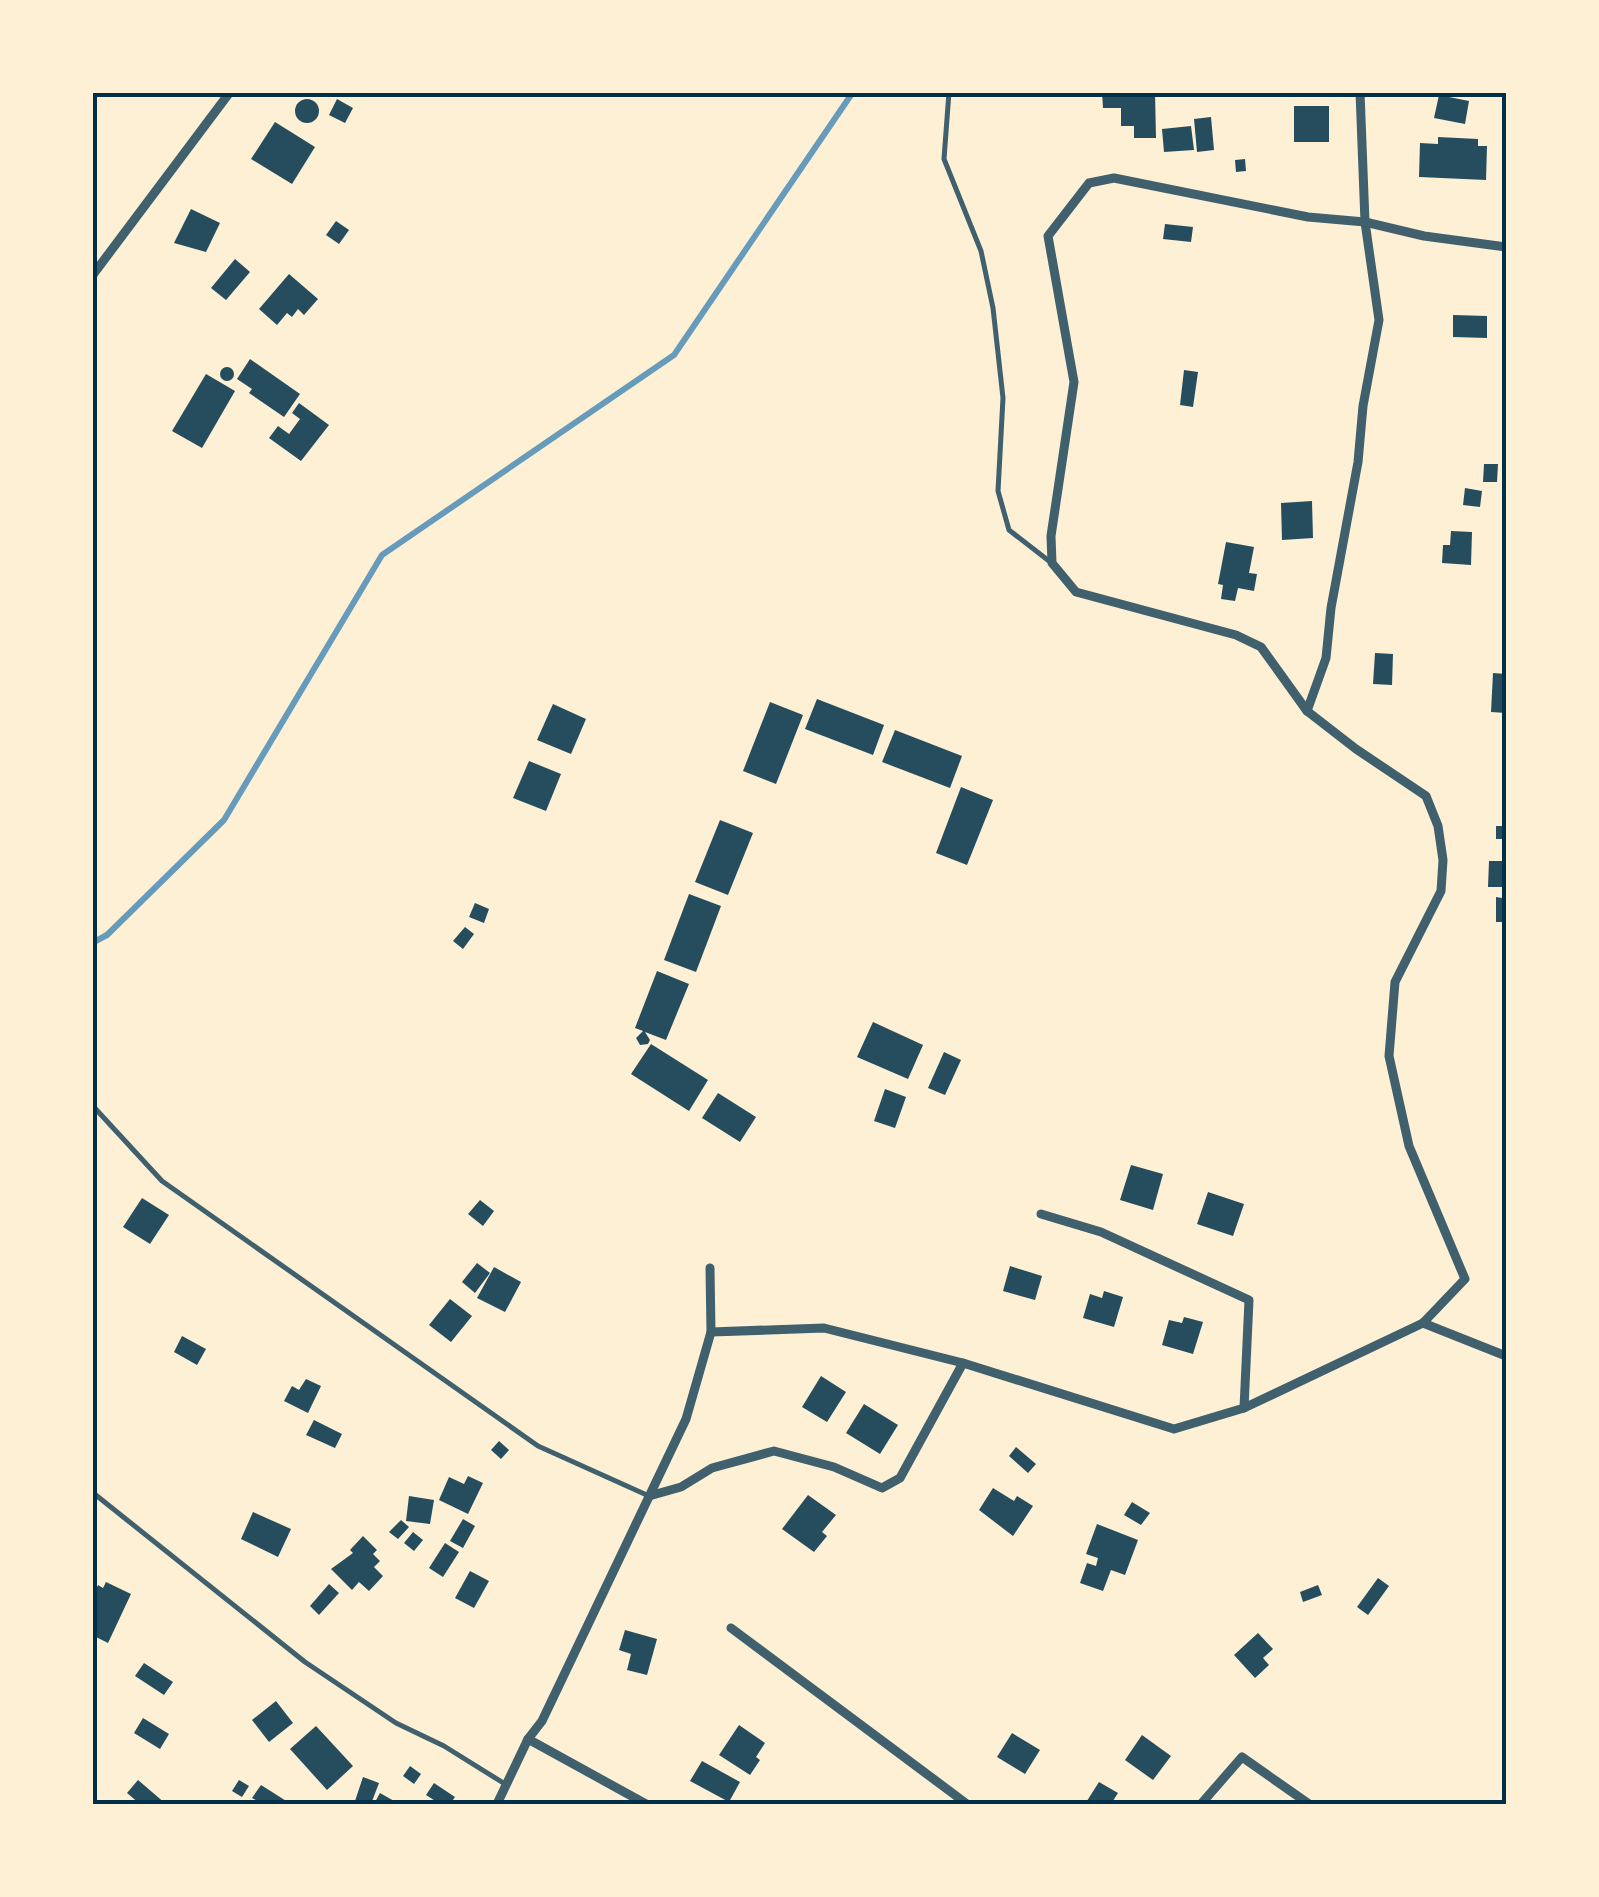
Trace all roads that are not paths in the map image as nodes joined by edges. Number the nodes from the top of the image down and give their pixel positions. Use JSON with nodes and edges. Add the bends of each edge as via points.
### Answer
{"nodes":[{"id":1,"x":230,"y":92,"type":"edge"},
{"id":2,"x":948,"y":92,"type":"edge"},
{"id":3,"x":1360,"y":92,"type":"edge"},
{"id":4,"x":1365,"y":222,"type":"junction"},
{"id":5,"x":1506,"y":247,"type":"edge"},
{"id":6,"x":92,"y":276,"type":"edge"},
{"id":7,"x":1052,"y":563,"type":"junction"},
{"id":8,"x":1307,"y":710,"type":"junction"},
{"id":9,"x":92,"y":1105,"type":"edge"},
{"id":10,"x":1041,"y":1214,"type":"dead end"},
{"id":11,"x":710,"y":1268,"type":"dead end"},
{"id":12,"x":1423,"y":1323,"type":"junction"},
{"id":13,"x":711,"y":1332,"type":"junction"},
{"id":14,"x":1506,"y":1356,"type":"edge"},
{"id":15,"x":963,"y":1363,"type":"junction"},
{"id":16,"x":1244,"y":1408,"type":"junction"},
{"id":17,"x":92,"y":1492,"type":"edge"},
{"id":18,"x":649,"y":1496,"type":"junction"},
{"id":19,"x":732,"y":1628,"type":"dead end"},
{"id":20,"x":528,"y":1740,"type":"junction"},
{"id":21,"x":508,"y":1786,"type":"junction"},
{"id":22,"x":498,"y":1804,"type":"edge"},
{"id":23,"x":646,"y":1804,"type":"edge"},
{"id":24,"x":968,"y":1804,"type":"edge"},
{"id":25,"x":1201,"y":1804,"type":"edge"},
{"id":26,"x":1310,"y":1804,"type":"edge"}],
"edges":[{"from":1,"to":6,"type":"street"},
{"from":2,"to":7,"type":"lane","via":[[944,159],[980,251],[993,308],[1002,398],[998,491],[1009,530]]},
{"from":3,"to":4,"type":"street"},
{"from":4,"to":5,"type":"street"},
{"from":4,"to":7,"type":"street","via":[[1114,178],[1089,183],[1048,236],[1074,382],[1050,536]]},
{"from":4,"to":8,"type":"street","via":[[1379,320],[1326,658]]},
{"from":7,"to":8,"type":"street","via":[[1076,592],[1261,647]]},
{"from":8,"to":12,"type":"street","via":[[1426,796],[1438,826],[1441,890],[1394,982],[1389,1056],[1409,1146],[1464,1279]]},
{"from":9,"to":18,"type":"lane","via":[[162,1181],[489,1412],[538,1446]]},
{"from":10,"to":16,"type":"street","via":[[1102,1232],[1250,1300]]},
{"from":11,"to":13,"type":"street"},
{"from":12,"to":14,"type":"street"},
{"from":12,"to":16,"type":"street"},
{"from":13,"to":15,"type":"street","via":[[824,1328]]},
{"from":13,"to":18,"type":"street","via":[[686,1418]]},
{"from":15,"to":16,"type":"street","via":[[1174,1429]]},
{"from":15,"to":18,"type":"street","via":[[900,1478],[882,1488],[774,1451],[712,1468]]},
{"from":17,"to":21,"type":"lane","via":[[305,1662]]},
{"from":18,"to":20,"type":"street"},
{"from":19,"to":24,"type":"street"},
{"from":20,"to":21,"type":"street"},
{"from":20,"to":23,"type":"street"},
{"from":21,"to":22,"type":"street"},
{"from":25,"to":26,"type":"street","via":[[1242,1758]]}]}
